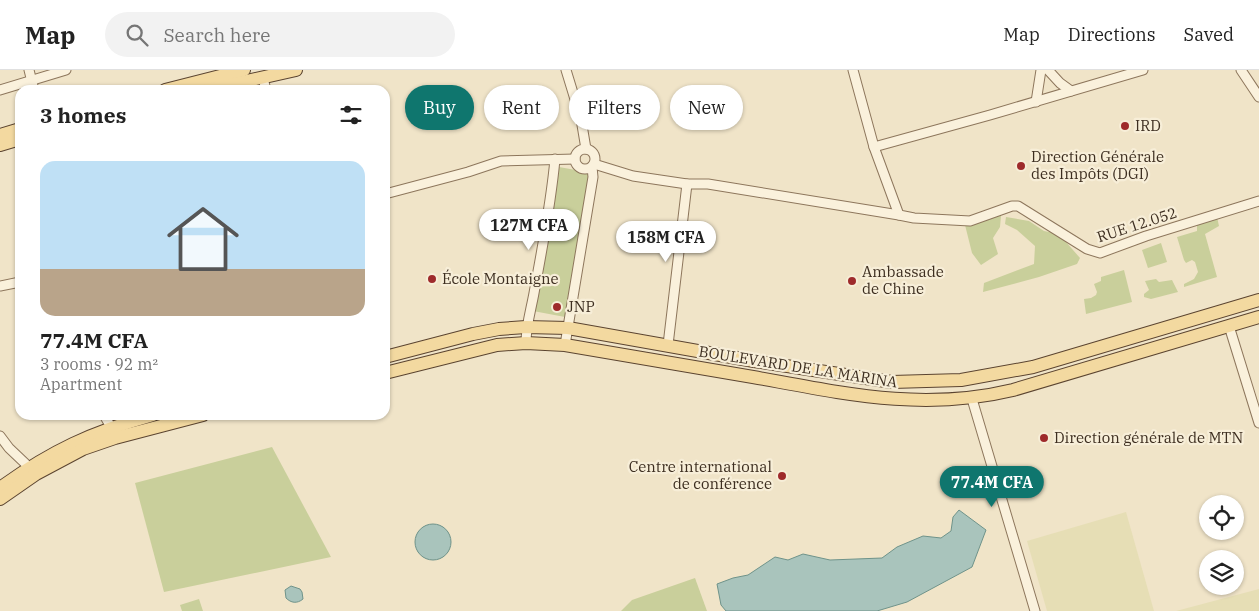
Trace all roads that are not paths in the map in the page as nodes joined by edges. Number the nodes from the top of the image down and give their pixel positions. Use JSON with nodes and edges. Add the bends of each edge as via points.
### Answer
{"nodes":[{"id":1,"x":29,"y":70,"type":"edge"},
{"id":2,"x":66,"y":70,"type":"edge"},
{"id":3,"x":244,"y":70,"type":"edge"},
{"id":4,"x":296,"y":70,"type":"edge"},
{"id":5,"x":566,"y":70,"type":"edge"},
{"id":6,"x":853,"y":70,"type":"edge"},
{"id":7,"x":1041,"y":70,"type":"edge"},
{"id":8,"x":1048,"y":70,"type":"edge"},
{"id":9,"x":1143,"y":70,"type":"edge"},
{"id":10,"x":1240,"y":70,"type":"edge"},
{"id":11,"x":264,"y":84,"type":"edge"},
{"id":12,"x":33,"y":85,"type":"edge"},
{"id":13,"x":185,"y":85,"type":"edge"},
{"id":14,"x":225,"y":85,"type":"edge"},
{"id":15,"x":15,"y":88,"type":"edge"},
{"id":16,"x":0,"y":90,"type":"edge"},
{"id":17,"x":1071,"y":91,"type":"junction"},
{"id":18,"x":1259,"y":97,"type":"edge"},
{"id":19,"x":1036,"y":102,"type":"junction"},
{"id":20,"x":15,"y":130,"type":"edge"},
{"id":21,"x":0,"y":135,"type":"edge"},
{"id":22,"x":15,"y":140,"type":"edge"},
{"id":23,"x":0,"y":145,"type":"edge"},
{"id":24,"x":874,"y":147,"type":"junction"},
{"id":25,"x":586,"y":149,"type":"junction"},
{"id":26,"x":555,"y":159,"type":"junction"},
{"id":27,"x":575,"y":159,"type":"junction"},
{"id":28,"x":593,"y":165,"type":"junction"},
{"id":29,"x":687,"y":184,"type":"junction"},
{"id":30,"x":390,"y":193,"type":"edge"},
{"id":31,"x":1259,"y":201,"type":"edge"},
{"id":32,"x":899,"y":215,"type":"junction"},
{"id":33,"x":15,"y":283,"type":"edge"},
{"id":34,"x":0,"y":286,"type":"edge"},
{"id":35,"x":1259,"y":300,"type":"edge"},
{"id":36,"x":1259,"y":317,"type":"edge"},
{"id":37,"x":1229,"y":326,"type":"junction"},
{"id":38,"x":526,"y":327,"type":"junction"},
{"id":39,"x":568,"y":328,"type":"junction"},
{"id":40,"x":526,"y":343,"type":"junction"},
{"id":41,"x":668,"y":345,"type":"junction"},
{"id":42,"x":565,"y":346,"type":"junction"},
{"id":43,"x":390,"y":356,"type":"edge"},
{"id":44,"x":390,"y":373,"type":"edge"},
{"id":45,"x":972,"y":398,"type":"junction"},
{"id":46,"x":107,"y":420,"type":"edge"},
{"id":47,"x":136,"y":420,"type":"edge"},
{"id":48,"x":184,"y":420,"type":"edge"},
{"id":49,"x":1259,"y":423,"type":"edge"},
{"id":50,"x":111,"y":427,"type":"junction"},
{"id":51,"x":0,"y":436,"type":"edge"},
{"id":52,"x":29,"y":467,"type":"junction"},
{"id":53,"x":0,"y":488,"type":"edge"},
{"id":54,"x":0,"y":499,"type":"edge"},
{"id":55,"x":1035,"y":611,"type":"edge"}],
"edges":[{"from":1,"to":12,"type":"street"},
{"from":2,"to":12,"type":"street"},
{"from":3,"to":13,"type":"main road"},
{"from":4,"to":11,"type":"main road"},
{"from":5,"to":25,"type":"street","via":[[581,119]]},
{"from":6,"to":24,"type":"street"},
{"from":7,"to":19,"type":"street"},
{"from":8,"to":17,"type":"street"},
{"from":9,"to":17,"type":"street"},
{"from":10,"to":18,"type":"street"},
{"from":11,"to":14,"type":"main road","via":[[236,82]]},
{"from":15,"to":16,"type":"street"},
{"from":17,"to":19,"type":"street"},
{"from":19,"to":24,"type":"street"},
{"from":20,"to":21,"type":"main road"},
{"from":22,"to":23,"type":"main road"},
{"from":24,"to":32,"type":"street"},
{"from":25,"to":27,"type":"street","via":[[578,152]]},
{"from":25,"to":28,"type":"street","via":[[594,156]]},
{"from":26,"to":27,"type":"street"},
{"from":26,"to":30,"type":"street","via":[[501,161]]},
{"from":26,"to":38,"type":"street"},
{"from":27,"to":28,"type":"street","via":[[581,169]]},
{"from":28,"to":29,"type":"street","name":"RUE 12.052","via":[[634,176]]},
{"from":28,"to":39,"type":"street"},
{"from":29,"to":32,"type":"street","name":"RUE 12.052","via":[[708,184]]},
{"from":29,"to":41,"type":"street"},
{"from":31,"to":32,"type":"street","name":"RUE 12.052","via":[[1100,253],[1087,250],[1018,206],[970,221]]},
{"from":33,"to":34,"type":"street"},
{"from":35,"to":41,"type":"main road","name":"BOULEVARD DE LA MARINA","via":[[1033,367],[960,380],[892,382]]},
{"from":36,"to":37,"type":"main road","name":"BOULEVARD DE LA MARINA"},
{"from":37,"to":45,"type":"main road","name":"BOULEVARD DE LA MARINA","via":[[1012,390]]},
{"from":37,"to":49,"type":"street"},
{"from":38,"to":39,"type":"main road","name":"BOULEVARD DE LA MARINA"},
{"from":38,"to":40,"type":"street"},
{"from":38,"to":43,"type":"main road","name":"BOULEVARD DE LA MARINA","via":[[473,334]]},
{"from":39,"to":41,"type":"main road","name":"BOULEVARD DE LA MARINA"},
{"from":39,"to":42,"type":"street"},
{"from":40,"to":42,"type":"main road","name":"BOULEVARD DE LA MARINA"},
{"from":40,"to":44,"type":"main road","name":"BOULEVARD DE LA MARINA","via":[[498,345]]},
{"from":42,"to":45,"type":"main road","name":"BOULEVARD DE LA MARINA","via":[[856,396],[905,400]]},
{"from":45,"to":55,"type":"street"},
{"from":46,"to":50,"type":"street"},
{"from":47,"to":50,"type":"main road"},
{"from":48,"to":54,"type":"main road","via":[[82,449],[36,474]]},
{"from":50,"to":52,"type":"main road","via":[[68,445]]},
{"from":51,"to":52,"type":"street"},
{"from":52,"to":53,"type":"main road"}]}
